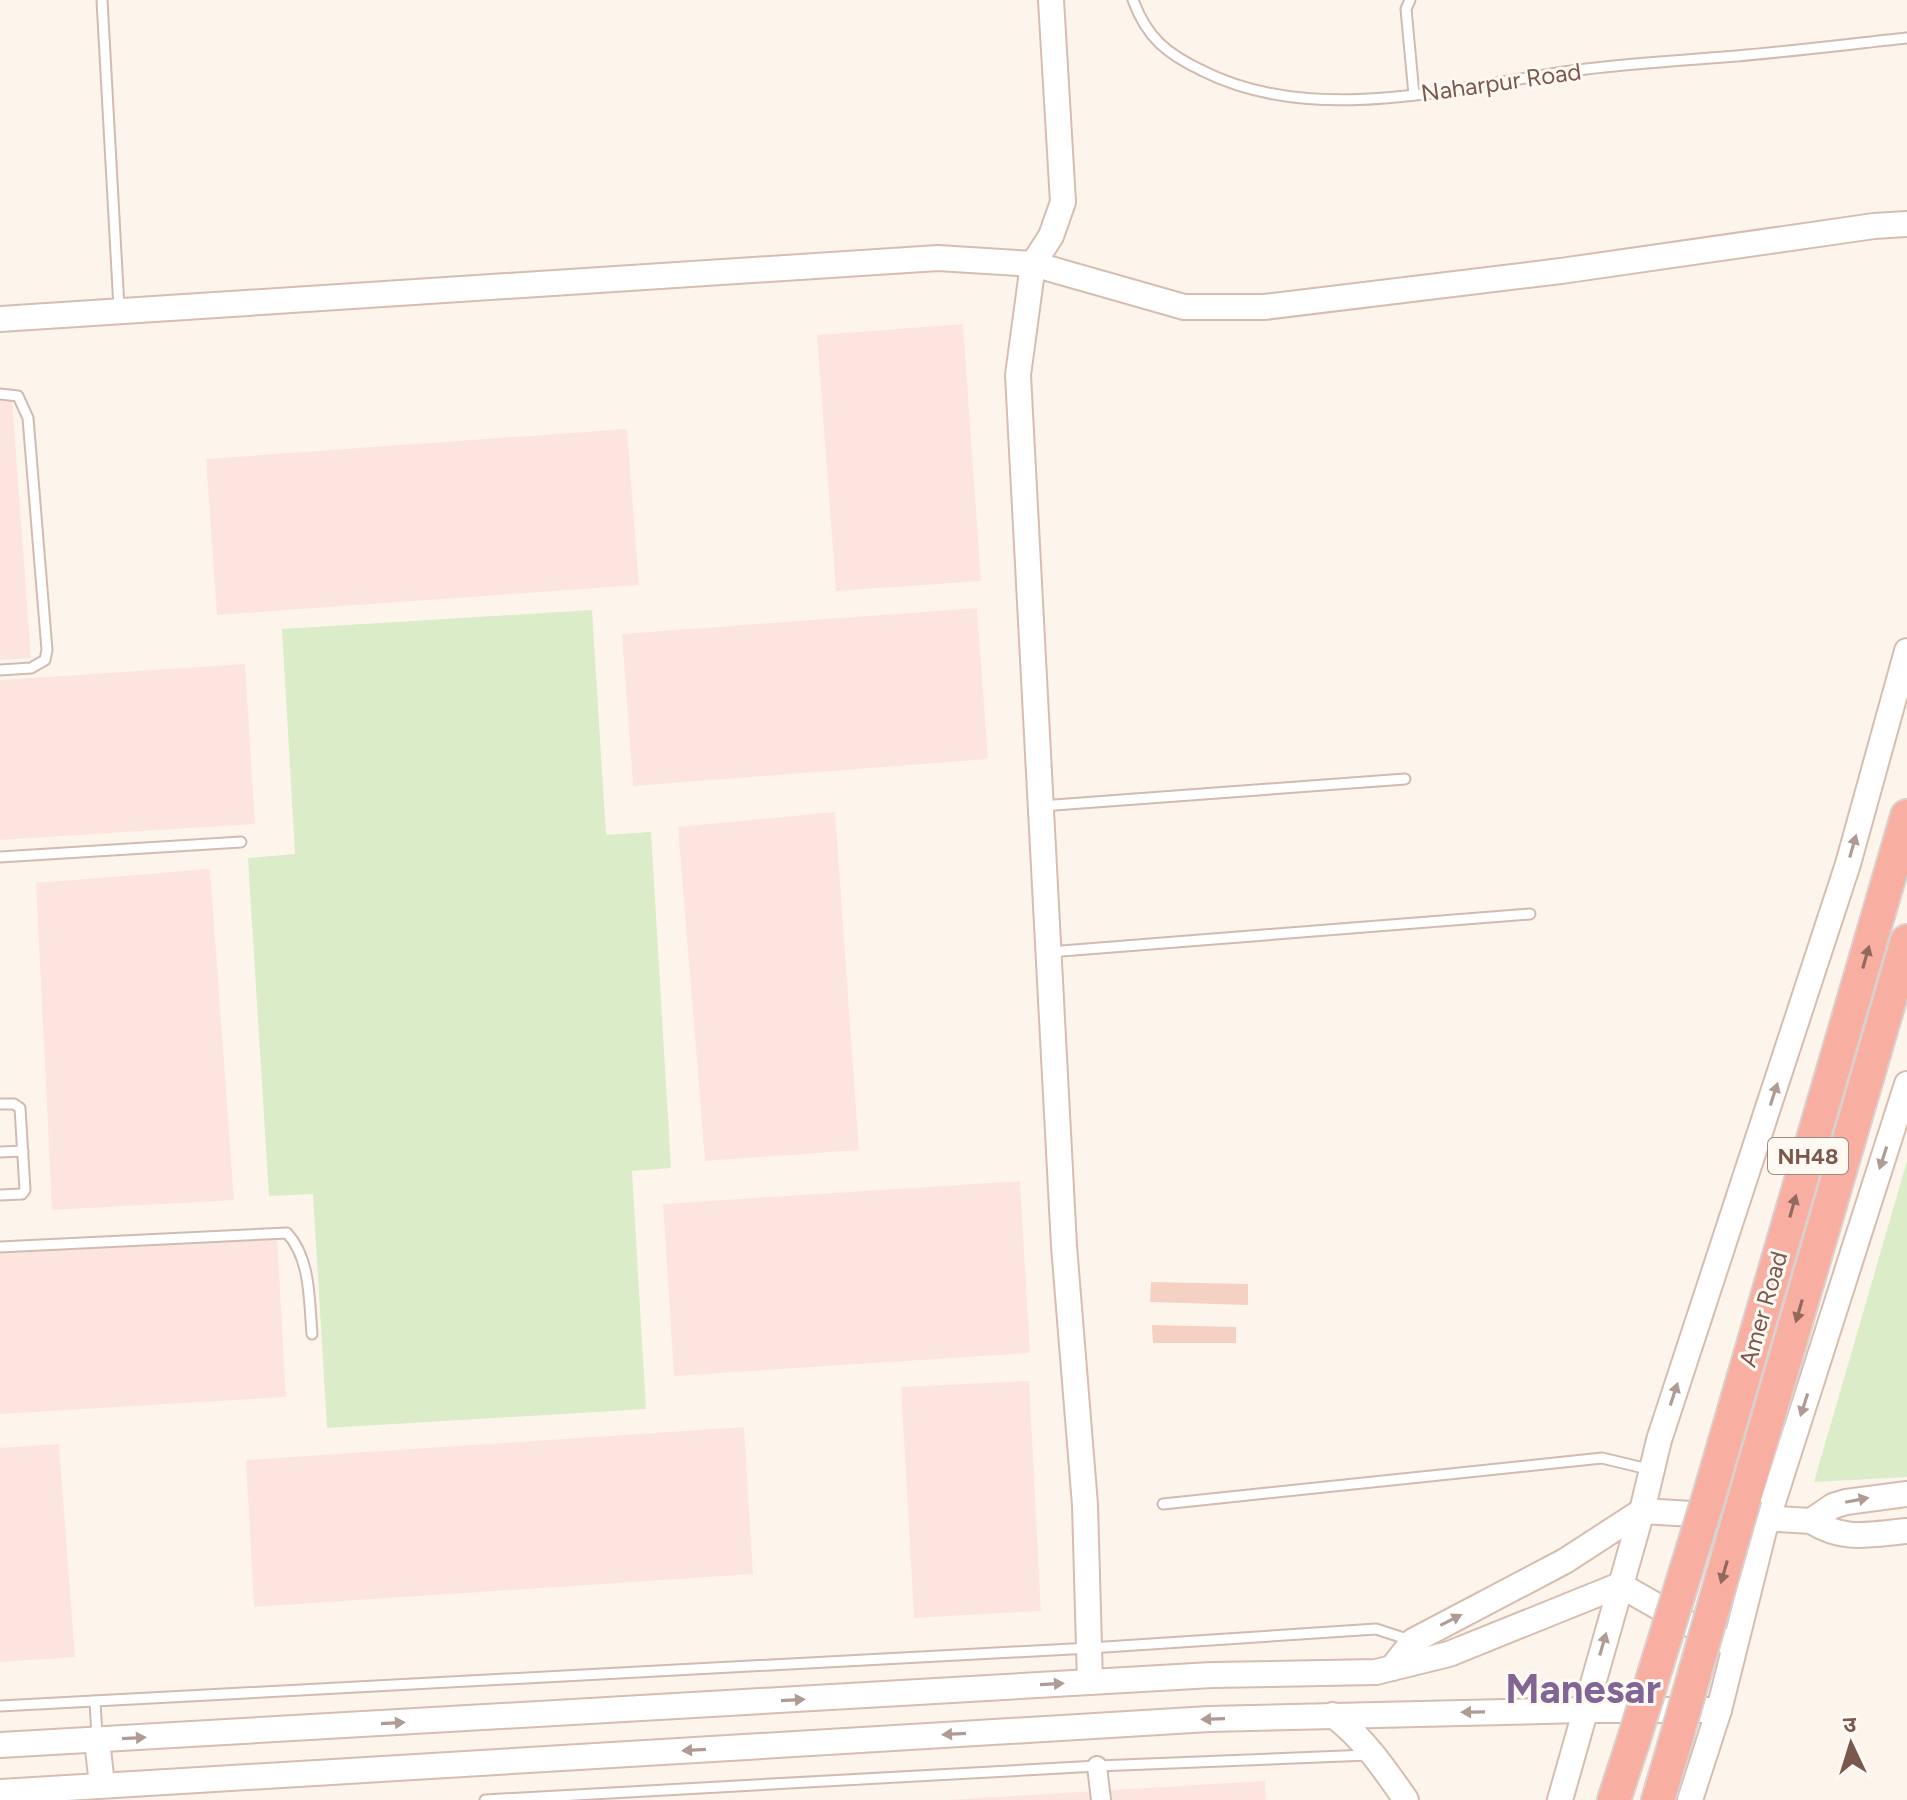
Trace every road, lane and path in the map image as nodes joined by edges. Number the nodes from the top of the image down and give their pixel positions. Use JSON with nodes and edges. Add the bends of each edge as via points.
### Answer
{"nodes":[{"id":1,"x":102,"y":0,"type":"edge"},
{"id":2,"x":1051,"y":0,"type":"edge"},
{"id":3,"x":1133,"y":0,"type":"edge"},
{"id":4,"x":1410,"y":0,"type":"edge"},
{"id":5,"x":1907,"y":38,"type":"edge"},
{"id":6,"x":1414,"y":95,"type":"junction"},
{"id":7,"x":1907,"y":224,"type":"edge"},
{"id":8,"x":1033,"y":264,"type":"junction"},
{"id":9,"x":119,"y":312,"type":"junction"},
{"id":10,"x":0,"y":319,"type":"edge"},
{"id":11,"x":0,"y":394,"type":"edge"},
{"id":12,"x":1907,"y":651,"type":"edge"},
{"id":13,"x":0,"y":670,"type":"edge"},
{"id":14,"x":1405,"y":779,"type":"dead end"},
{"id":15,"x":1041,"y":806,"type":"junction"},
{"id":16,"x":1907,"y":816,"type":"edge"},
{"id":17,"x":241,"y":842,"type":"dead end"},
{"id":18,"x":0,"y":857,"type":"edge"},
{"id":19,"x":1530,"y":914,"type":"dead end"},
{"id":20,"x":1907,"y":941,"type":"edge"},
{"id":21,"x":1049,"y":952,"type":"junction"},
{"id":22,"x":1907,"y":1084,"type":"edge"},
{"id":23,"x":0,"y":1104,"type":"edge"},
{"id":24,"x":23,"y":1151,"type":"junction"},
{"id":25,"x":0,"y":1152,"type":"edge"},
{"id":26,"x":0,"y":1195,"type":"edge"},
{"id":27,"x":0,"y":1247,"type":"edge"},
{"id":28,"x":312,"y":1334,"type":"dead end"},
{"id":29,"x":1652,"y":1470,"type":"junction"},
{"id":30,"x":1907,"y":1494,"type":"edge"},
{"id":31,"x":1163,"y":1504,"type":"dead end"},
{"id":32,"x":1756,"y":1508,"type":"junction"},
{"id":33,"x":1642,"y":1511,"type":"junction"},
{"id":34,"x":1811,"y":1521,"type":"junction"},
{"id":35,"x":1907,"y":1531,"type":"edge"},
{"id":36,"x":1620,"y":1585,"type":"junction"},
{"id":37,"x":1413,"y":1641,"type":"junction"},
{"id":38,"x":1734,"y":1646,"type":"junction"},
{"id":39,"x":1090,"y":1648,"type":"junction"},
{"id":40,"x":1392,"y":1668,"type":"junction"},
{"id":41,"x":1090,"y":1682,"type":"junction"},
{"id":42,"x":95,"y":1701,"type":"junction"},
{"id":43,"x":0,"y":1706,"type":"edge"},
{"id":44,"x":1584,"y":1710,"type":"junction"},
{"id":45,"x":1719,"y":1710,"type":"junction"},
{"id":46,"x":1333,"y":1715,"type":"junction"},
{"id":47,"x":97,"y":1740,"type":"junction"},
{"id":48,"x":0,"y":1745,"type":"edge"},
{"id":49,"x":1375,"y":1754,"type":"junction"},
{"id":50,"x":1097,"y":1766,"type":"junction"},
{"id":51,"x":0,"y":1792,"type":"edge"},
{"id":52,"x":102,"y":1793,"type":"edge"},
{"id":53,"x":1697,"y":1796,"type":"edge"},
{"id":54,"x":485,"y":1800,"type":"edge"},
{"id":55,"x":1101,"y":1800,"type":"edge"},
{"id":56,"x":1406,"y":1800,"type":"edge"},
{"id":57,"x":1560,"y":1800,"type":"edge"},
{"id":58,"x":1614,"y":1800,"type":"edge"},
{"id":59,"x":1658,"y":1800,"type":"edge"}],
"edges":[{"from":1,"to":9,"type":"lane"},
{"from":2,"to":8,"type":"street","via":[[1063,202],[1051,236]]},
{"from":3,"to":6,"type":"lane","name":"Naharpur Road","via":[[1147,32],[1176,58],[1216,78],[1269,95],[1336,100]]},
{"from":4,"to":6,"type":"lane","via":[[1406,9]]},
{"from":5,"to":6,"type":"lane","name":"Naharpur Road","via":[[1587,69]]},
{"from":7,"to":8,"type":"street","via":[[1264,307],[1184,307]]},
{"from":8,"to":9,"type":"street","via":[[938,258]]},
{"from":8,"to":15,"type":"street","via":[[1018,375]]},
{"from":9,"to":10,"type":"street"},
{"from":11,"to":13,"type":"lane","via":[[18,396],[28,418],[47,650],[45,660],[31,668]]},
{"from":29,"to":12,"type":"street","one_way":true,"via":[[1848,864]]},
{"from":14,"to":15,"type":"lane"},
{"from":15,"to":21,"type":"street"},
{"from":58,"to":16,"type":"highway","name":"Amer Road","number":"NH48","one_way":true,"bridge":true,"via":[[1709,1496]]},
{"from":17,"to":18,"type":"lane"},
{"from":19,"to":21,"type":"lane"},
{"from":20,"to":32,"type":"highway","name":"Amer Road","number":"NH48","one_way":true},
{"from":21,"to":39,"type":"street"},
{"from":22,"to":32,"type":"street","one_way":true},
{"from":23,"to":24,"type":"lane","via":[[20,1108]]},
{"from":24,"to":25,"type":"lane"},
{"from":24,"to":26,"type":"lane","via":[[24,1193]]},
{"from":27,"to":28,"type":"lane","via":[[287,1233],[296,1243],[308,1281]]},
{"from":29,"to":31,"type":"lane","via":[[1602,1458]]},
{"from":29,"to":33,"type":"street"},
{"from":34,"to":30,"type":"street","one_way":true,"via":[[1846,1502]]},
{"from":32,"to":33,"type":"street"},
{"from":32,"to":34,"type":"street"},
{"from":32,"to":38,"type":"street"},
{"from":32,"to":59,"type":"highway","name":"Amer Road","number":"NH48","one_way":true,"bridge":true},
{"from":33,"to":36,"type":"street"},
{"from":37,"to":33,"type":"street","one_way":true,"via":[[1565,1561]]},
{"from":34,"to":35,"type":"street","via":[[1845,1535]]},
{"from":36,"to":38,"type":"street"},
{"from":36,"to":40,"type":"street","via":[[1449,1654]]},
{"from":44,"to":36,"type":"street","one_way":true},
{"from":37,"to":39,"type":"lane","via":[[1376,1629]]},
{"from":37,"to":40,"type":"street"},
{"from":38,"to":45,"type":"street"},
{"from":39,"to":41,"type":"street"},
{"from":39,"to":42,"type":"lane"},
{"from":40,"to":41,"type":"street"},
{"from":47,"to":41,"type":"street","one_way":true},
{"from":42,"to":43,"type":"lane"},
{"from":42,"to":47,"type":"lane"},
{"from":44,"to":45,"type":"street"},
{"from":44,"to":46,"type":"street","one_way":true},
{"from":44,"to":57,"type":"street"},
{"from":45,"to":53,"type":"street"},
{"from":46,"to":49,"type":"street"},
{"from":46,"to":52,"type":"street","one_way":true},
{"from":47,"to":48,"type":"street"},
{"from":47,"to":52,"type":"street"},
{"from":49,"to":50,"type":"lane"},
{"from":49,"to":56,"type":"street"},
{"from":50,"to":54,"type":"lane"},
{"from":50,"to":55,"type":"street"},
{"from":51,"to":52,"type":"street"}]}
